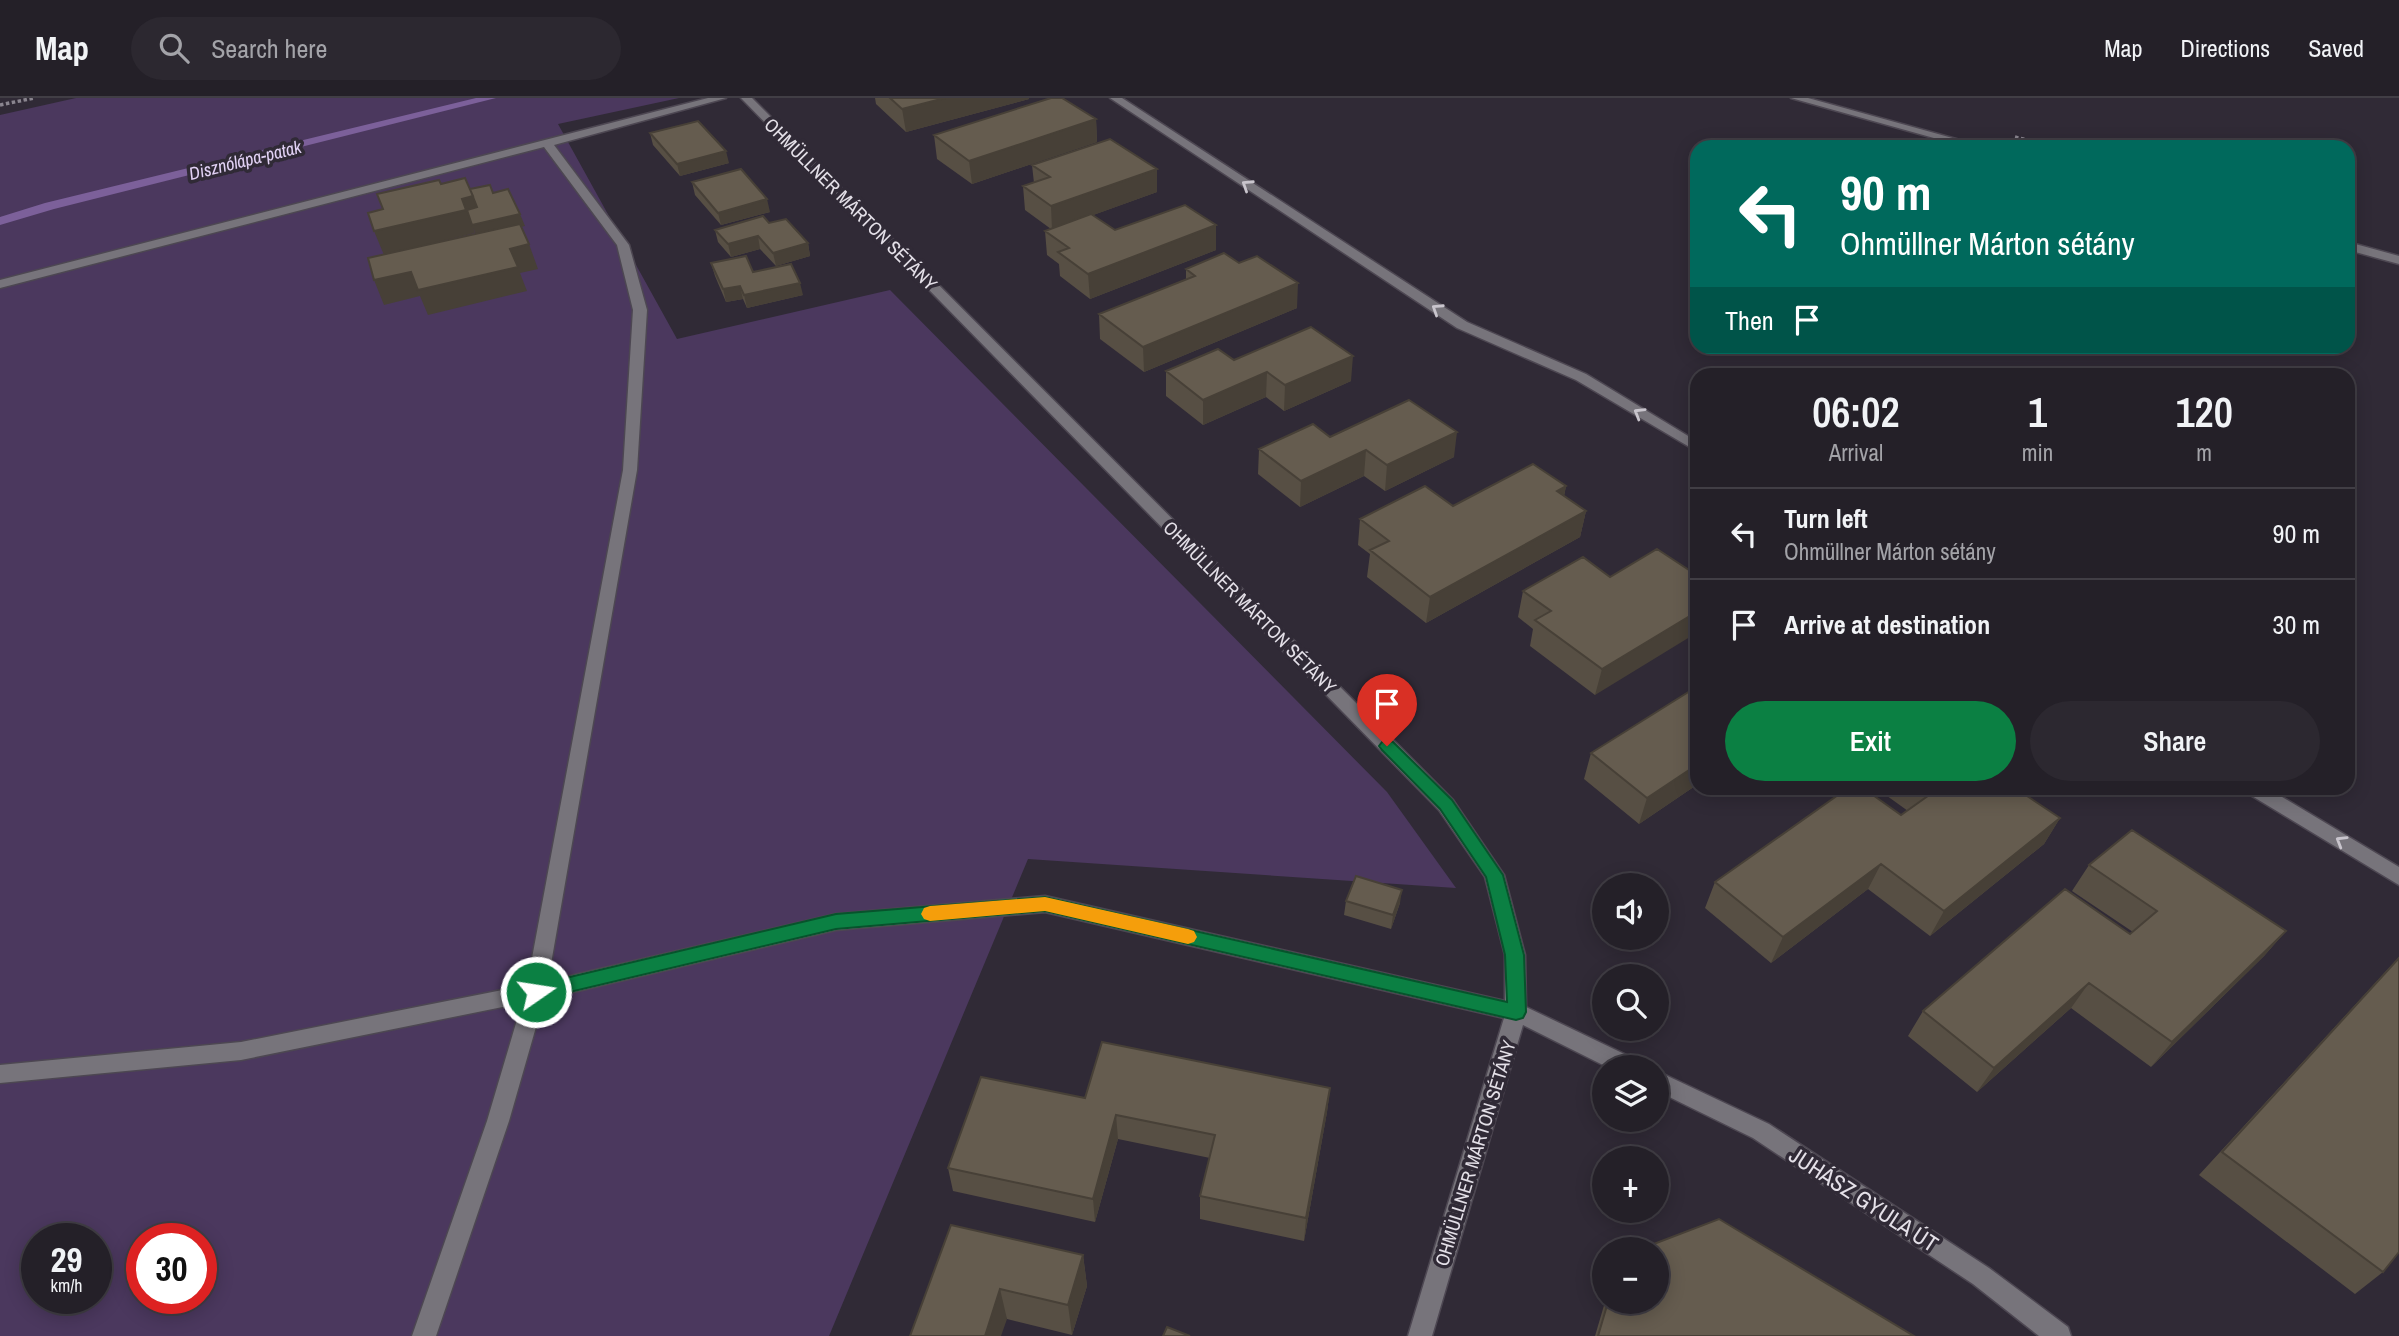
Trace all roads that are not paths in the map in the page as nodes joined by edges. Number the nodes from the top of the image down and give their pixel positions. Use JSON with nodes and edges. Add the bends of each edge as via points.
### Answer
{"nodes":[{"id":1,"x":720,"y":98,"type":"edge"},
{"id":2,"x":746,"y":98,"type":"edge"},
{"id":3,"x":1115,"y":98,"type":"edge"},
{"id":4,"x":1796,"y":98,"type":"edge"},
{"id":5,"x":1953,"y":140,"type":"edge"},
{"id":6,"x":546,"y":142,"type":"junction"},
{"id":7,"x":2355,"y":248,"type":"edge"},
{"id":8,"x":2399,"y":260,"type":"edge"},
{"id":9,"x":0,"y":284,"type":"edge"},
{"id":10,"x":1690,"y":443,"type":"edge"},
{"id":11,"x":2264,"y":795,"type":"edge"},
{"id":12,"x":2399,"y":877,"type":"edge"},
{"id":13,"x":536,"y":992,"type":"junction"},
{"id":14,"x":1516,"y":1012,"type":"junction"},
{"id":15,"x":1604,"y":1055,"type":"edge"},
{"id":16,"x":0,"y":1074,"type":"edge"},
{"id":17,"x":1669,"y":1086,"type":"edge"},
{"id":18,"x":424,"y":1336,"type":"edge"},
{"id":19,"x":1420,"y":1336,"type":"edge"},
{"id":20,"x":2059,"y":1336,"type":"edge"}],
"edges":[{"from":1,"to":6,"type":"street"},
{"from":2,"to":14,"type":"street","name":"OHMÜLLNER MÁRTON SÉTÁNY","via":[[1446,805],[1494,875],[1515,955]]},
{"from":10,"to":3,"type":"street","one_way":true,"via":[[1581,377],[1462,325]]},
{"from":4,"to":5,"type":"street"},
{"from":6,"to":9,"type":"street"},
{"from":6,"to":13,"type":"street","via":[[622,245],[640,310],[630,470]]},
{"from":7,"to":8,"type":"street"},
{"from":12,"to":11,"type":"street","one_way":true},
{"from":13,"to":14,"type":"street","via":[[836,922],[1045,904]]},
{"from":13,"to":16,"type":"street","via":[[241,1051]]},
{"from":13,"to":18,"type":"street","via":[[498,1121]]},
{"from":14,"to":15,"type":"street"},
{"from":14,"to":19,"type":"street","name":"OHMÜLLNER MÁRTON SÉTÁNY"},
{"from":17,"to":20,"type":"street","name":"JUHÁSZ GYULA ÚT","via":[[1761,1131],[1981,1276]]}]}
